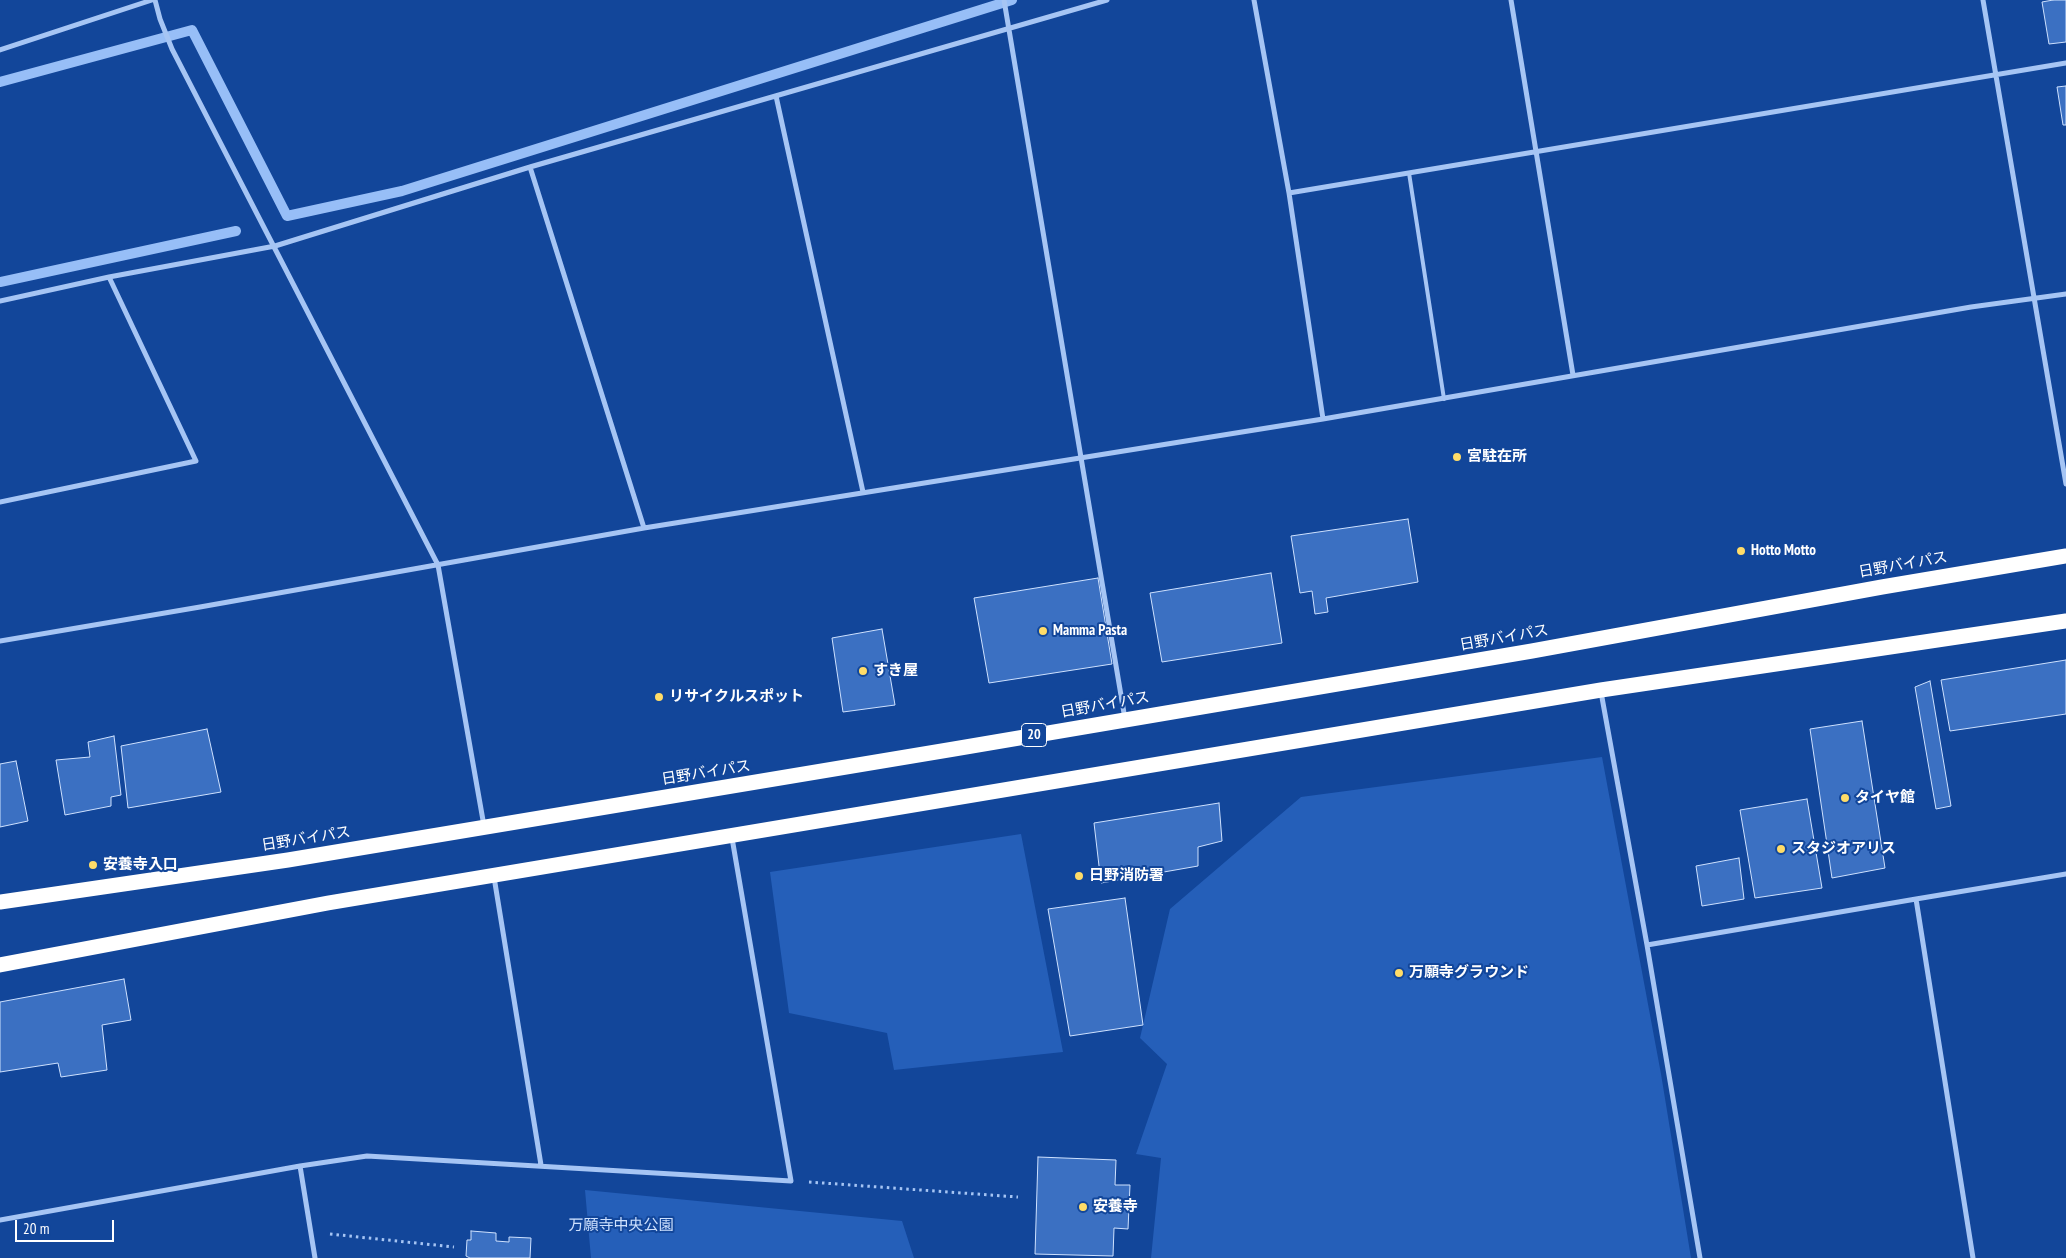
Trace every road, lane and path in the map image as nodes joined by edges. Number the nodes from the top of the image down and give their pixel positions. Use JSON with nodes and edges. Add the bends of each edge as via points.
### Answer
{"nodes":[{"id":1,"x":154,"y":0,"type":"edge"},
{"id":2,"x":1004,"y":0,"type":"edge"},
{"id":3,"x":1107,"y":0,"type":"edge"},
{"id":4,"x":1254,"y":0,"type":"edge"},
{"id":5,"x":1511,"y":0,"type":"edge"},
{"id":6,"x":1983,"y":0,"type":"edge"},
{"id":7,"x":1007,"y":29,"type":"junction"},
{"id":8,"x":0,"y":50,"type":"edge"},
{"id":9,"x":2066,"y":63,"type":"edge"},
{"id":10,"x":1995,"y":75,"type":"junction"},
{"id":11,"x":776,"y":96,"type":"junction"},
{"id":12,"x":1536,"y":152,"type":"junction"},
{"id":13,"x":530,"y":168,"type":"junction"},
{"id":14,"x":1409,"y":173,"type":"junction"},
{"id":15,"x":1288,"y":193,"type":"junction"},
{"id":16,"x":275,"y":246,"type":"junction"},
{"id":17,"x":109,"y":277,"type":"junction"},
{"id":18,"x":2066,"y":294,"type":"edge"},
{"id":19,"x":2033,"y":299,"type":"junction"},
{"id":20,"x":0,"y":301,"type":"edge"},
{"id":21,"x":1573,"y":375,"type":"junction"},
{"id":22,"x":1444,"y":399,"type":"junction"},
{"id":23,"x":1324,"y":419,"type":"junction"},
{"id":24,"x":1082,"y":458,"type":"junction"},
{"id":25,"x":2066,"y":484,"type":"edge"},
{"id":26,"x":862,"y":492,"type":"junction"},
{"id":27,"x":0,"y":502,"type":"edge"},
{"id":28,"x":644,"y":528,"type":"junction"},
{"id":29,"x":2066,"y":556,"type":"edge"},
{"id":30,"x":438,"y":565,"type":"junction"},
{"id":31,"x":2066,"y":621,"type":"edge"},
{"id":32,"x":0,"y":641,"type":"edge"},
{"id":33,"x":1601,"y":690,"type":"junction"},
{"id":34,"x":1125,"y":719,"type":"junction"},
{"id":35,"x":484,"y":827,"type":"junction"},
{"id":36,"x":732,"y":835,"type":"junction"},
{"id":37,"x":2066,"y":874,"type":"edge"},
{"id":38,"x":494,"y":875,"type":"junction"},
{"id":39,"x":1916,"y":899,"type":"junction"},
{"id":40,"x":0,"y":902,"type":"edge"},
{"id":41,"x":1648,"y":945,"type":"junction"},
{"id":42,"x":0,"y":965,"type":"edge"},
{"id":43,"x":541,"y":1165,"type":"junction"},
{"id":44,"x":300,"y":1166,"type":"junction"},
{"id":45,"x":791,"y":1181,"type":"junction"},
{"id":46,"x":1018,"y":1197,"type":"dead end"},
{"id":47,"x":0,"y":1220,"type":"edge"},
{"id":48,"x":311,"y":1232,"type":"junction"},
{"id":49,"x":454,"y":1247,"type":"dead end"},
{"id":50,"x":315,"y":1258,"type":"edge"},
{"id":51,"x":1700,"y":1258,"type":"edge"},
{"id":52,"x":1973,"y":1258,"type":"edge"}],
"edges":[{"from":1,"to":8,"type":"street"},
{"from":1,"to":16,"type":"street","via":[[172,49]]},
{"from":2,"to":7,"type":"street"},
{"from":3,"to":7,"type":"street"},
{"from":4,"to":15,"type":"street"},
{"from":5,"to":12,"type":"street"},
{"from":6,"to":10,"type":"street"},
{"from":7,"to":11,"type":"street"},
{"from":7,"to":24,"type":"street"},
{"from":9,"to":10,"type":"street"},
{"from":10,"to":12,"type":"street"},
{"from":10,"to":19,"type":"street"},
{"from":11,"to":13,"type":"street"},
{"from":11,"to":26,"type":"street"},
{"from":12,"to":14,"type":"street"},
{"from":12,"to":21,"type":"street"},
{"from":13,"to":16,"type":"street"},
{"from":13,"to":28,"type":"street"},
{"from":14,"to":15,"type":"street"},
{"from":14,"to":22,"type":"lane"},
{"from":15,"to":23,"type":"street"},
{"from":16,"to":17,"type":"street"},
{"from":16,"to":30,"type":"street"},
{"from":17,"to":20,"type":"street"},
{"from":17,"to":27,"type":"street","via":[[196,461]]},
{"from":18,"to":19,"type":"street"},
{"from":19,"to":21,"type":"street"},
{"from":19,"to":25,"type":"street"},
{"from":21,"to":22,"type":"street"},
{"from":22,"to":23,"type":"street"},
{"from":23,"to":24,"type":"street"},
{"from":24,"to":26,"type":"street"},
{"from":24,"to":34,"type":"street"},
{"from":26,"to":28,"type":"street"},
{"from":28,"to":30,"type":"street"},
{"from":29,"to":34,"type":"highway","name":"日野バイパス","number":"20"},
{"from":30,"to":32,"type":"street"},
{"from":30,"to":35,"type":"street"},
{"from":31,"to":33,"type":"highway"},
{"from":33,"to":36,"type":"highway"},
{"from":33,"to":41,"type":"street"},
{"from":34,"to":35,"type":"highway","name":"日野バイパス","number":"20"},
{"from":35,"to":40,"type":"highway","name":"日野バイパス","number":"20","via":[[288,860]]},
{"from":36,"to":38,"type":"highway"},
{"from":36,"to":45,"type":"street"},
{"from":37,"to":39,"type":"street"},
{"from":38,"to":42,"type":"highway"},
{"from":38,"to":43,"type":"street"},
{"from":39,"to":41,"type":"street"},
{"from":39,"to":52,"type":"street"},
{"from":41,"to":51,"type":"street"},
{"from":43,"to":44,"type":"street","via":[[367,1156]]},
{"from":43,"to":45,"type":"street"},
{"from":44,"to":47,"type":"street"},
{"from":44,"to":48,"type":"street"},
{"from":45,"to":46,"type":"path"},
{"from":48,"to":49,"type":"path"},
{"from":48,"to":50,"type":"street"}]}
